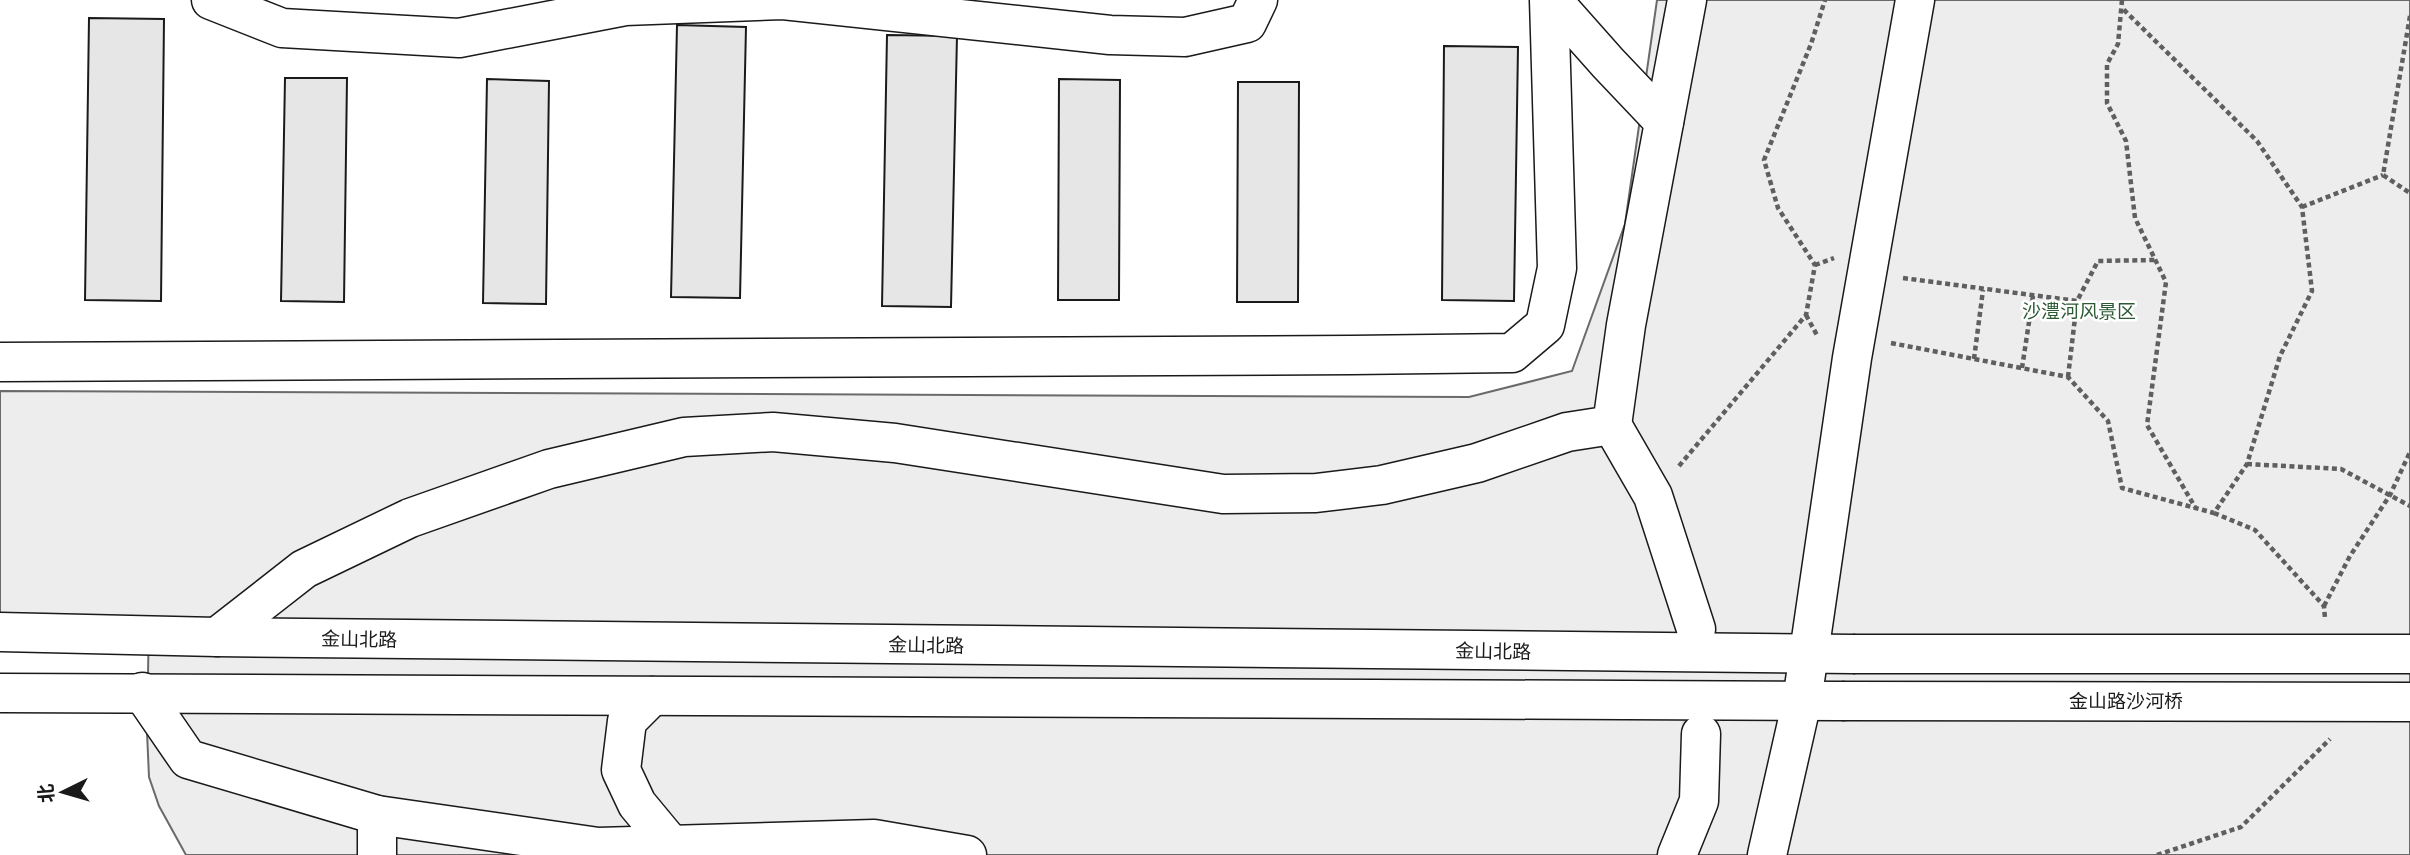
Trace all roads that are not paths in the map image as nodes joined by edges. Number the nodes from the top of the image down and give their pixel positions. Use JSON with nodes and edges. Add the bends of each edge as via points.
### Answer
{"nodes":[{"id":1,"x":211,"y":0,"type":"edge"},
{"id":2,"x":1258,"y":0,"type":"edge"},
{"id":3,"x":1551,"y":0,"type":"edge"},
{"id":4,"x":1687,"y":0,"type":"edge"},
{"id":5,"x":1915,"y":0,"type":"edge"},
{"id":6,"x":1664,"y":122,"type":"junction"},
{"id":7,"x":0,"y":362,"type":"edge"},
{"id":8,"x":1612,"y":425,"type":"junction"},
{"id":9,"x":6,"y":628,"type":"edge"},
{"id":10,"x":1696,"y":629,"type":"tunnel mouth"},
{"id":11,"x":217,"y":637,"type":"junction"},
{"id":12,"x":1808,"y":654,"type":"junction"},
{"id":13,"x":2410,"y":654,"type":"edge"},
{"id":14,"x":142,"y":692,"type":"junction"},
{"id":15,"x":0,"y":693,"type":"edge"},
{"id":16,"x":652,"y":696,"type":"junction"},
{"id":17,"x":1801,"y":701,"type":"junction"},
{"id":18,"x":2410,"y":702,"type":"edge"},
{"id":19,"x":1701,"y":734,"type":"tunnel mouth"},
{"id":20,"x":377,"y":815,"type":"junction"},
{"id":21,"x":671,"y":845,"type":"junction"},
{"id":22,"x":377,"y":855,"type":"edge"},
{"id":23,"x":967,"y":855,"type":"edge"},
{"id":24,"x":1677,"y":855,"type":"edge"},
{"id":25,"x":1766,"y":855,"type":"edge"}],
"edges":[{"from":1,"to":2,"type":"street","via":[[282,28],[459,37],[625,6],[783,0],[1110,35],[1185,37],[1247,23]]},
{"from":3,"to":6,"type":"street"},
{"from":3,"to":7,"type":"street","via":[[1557,268],[1545,325],[1512,352]]},
{"from":4,"to":6,"type":"street"},
{"from":5,"to":12,"type":"street","via":[[1856,337]]},
{"from":6,"to":8,"type":"street"},
{"from":8,"to":10,"type":"street","via":[[1653,496]]},
{"from":8,"to":11,"type":"street","via":[[1566,432],[1477,463],[1382,485],[1290,494],[1223,494],[895,443],[773,432],[684,437],[549,469],[410,519],[304,569]]},
{"from":9,"to":11,"type":"street","name":"金山北路"},
{"from":11,"to":12,"type":"street","name":"金山北路"},
{"from":12,"to":13,"type":"street","name":"金山北路","bridge":true},
{"from":12,"to":17,"type":"street"},
{"from":14,"to":15,"type":"street"},
{"from":14,"to":16,"type":"street"},
{"from":14,"to":20,"type":"street","via":[[188,759]]},
{"from":16,"to":17,"type":"street"},
{"from":16,"to":21,"type":"street","via":[[627,721],[621,770],[637,804]]},
{"from":17,"to":18,"type":"street","name":"金山路沙河桥","bridge":true},
{"from":17,"to":25,"type":"street"},
{"from":19,"to":24,"type":"street","via":[[1699,801]]},
{"from":20,"to":21,"type":"street","via":[[598,847]]},
{"from":20,"to":22,"type":"street"},
{"from":21,"to":23,"type":"street","via":[[874,839]]}]}
